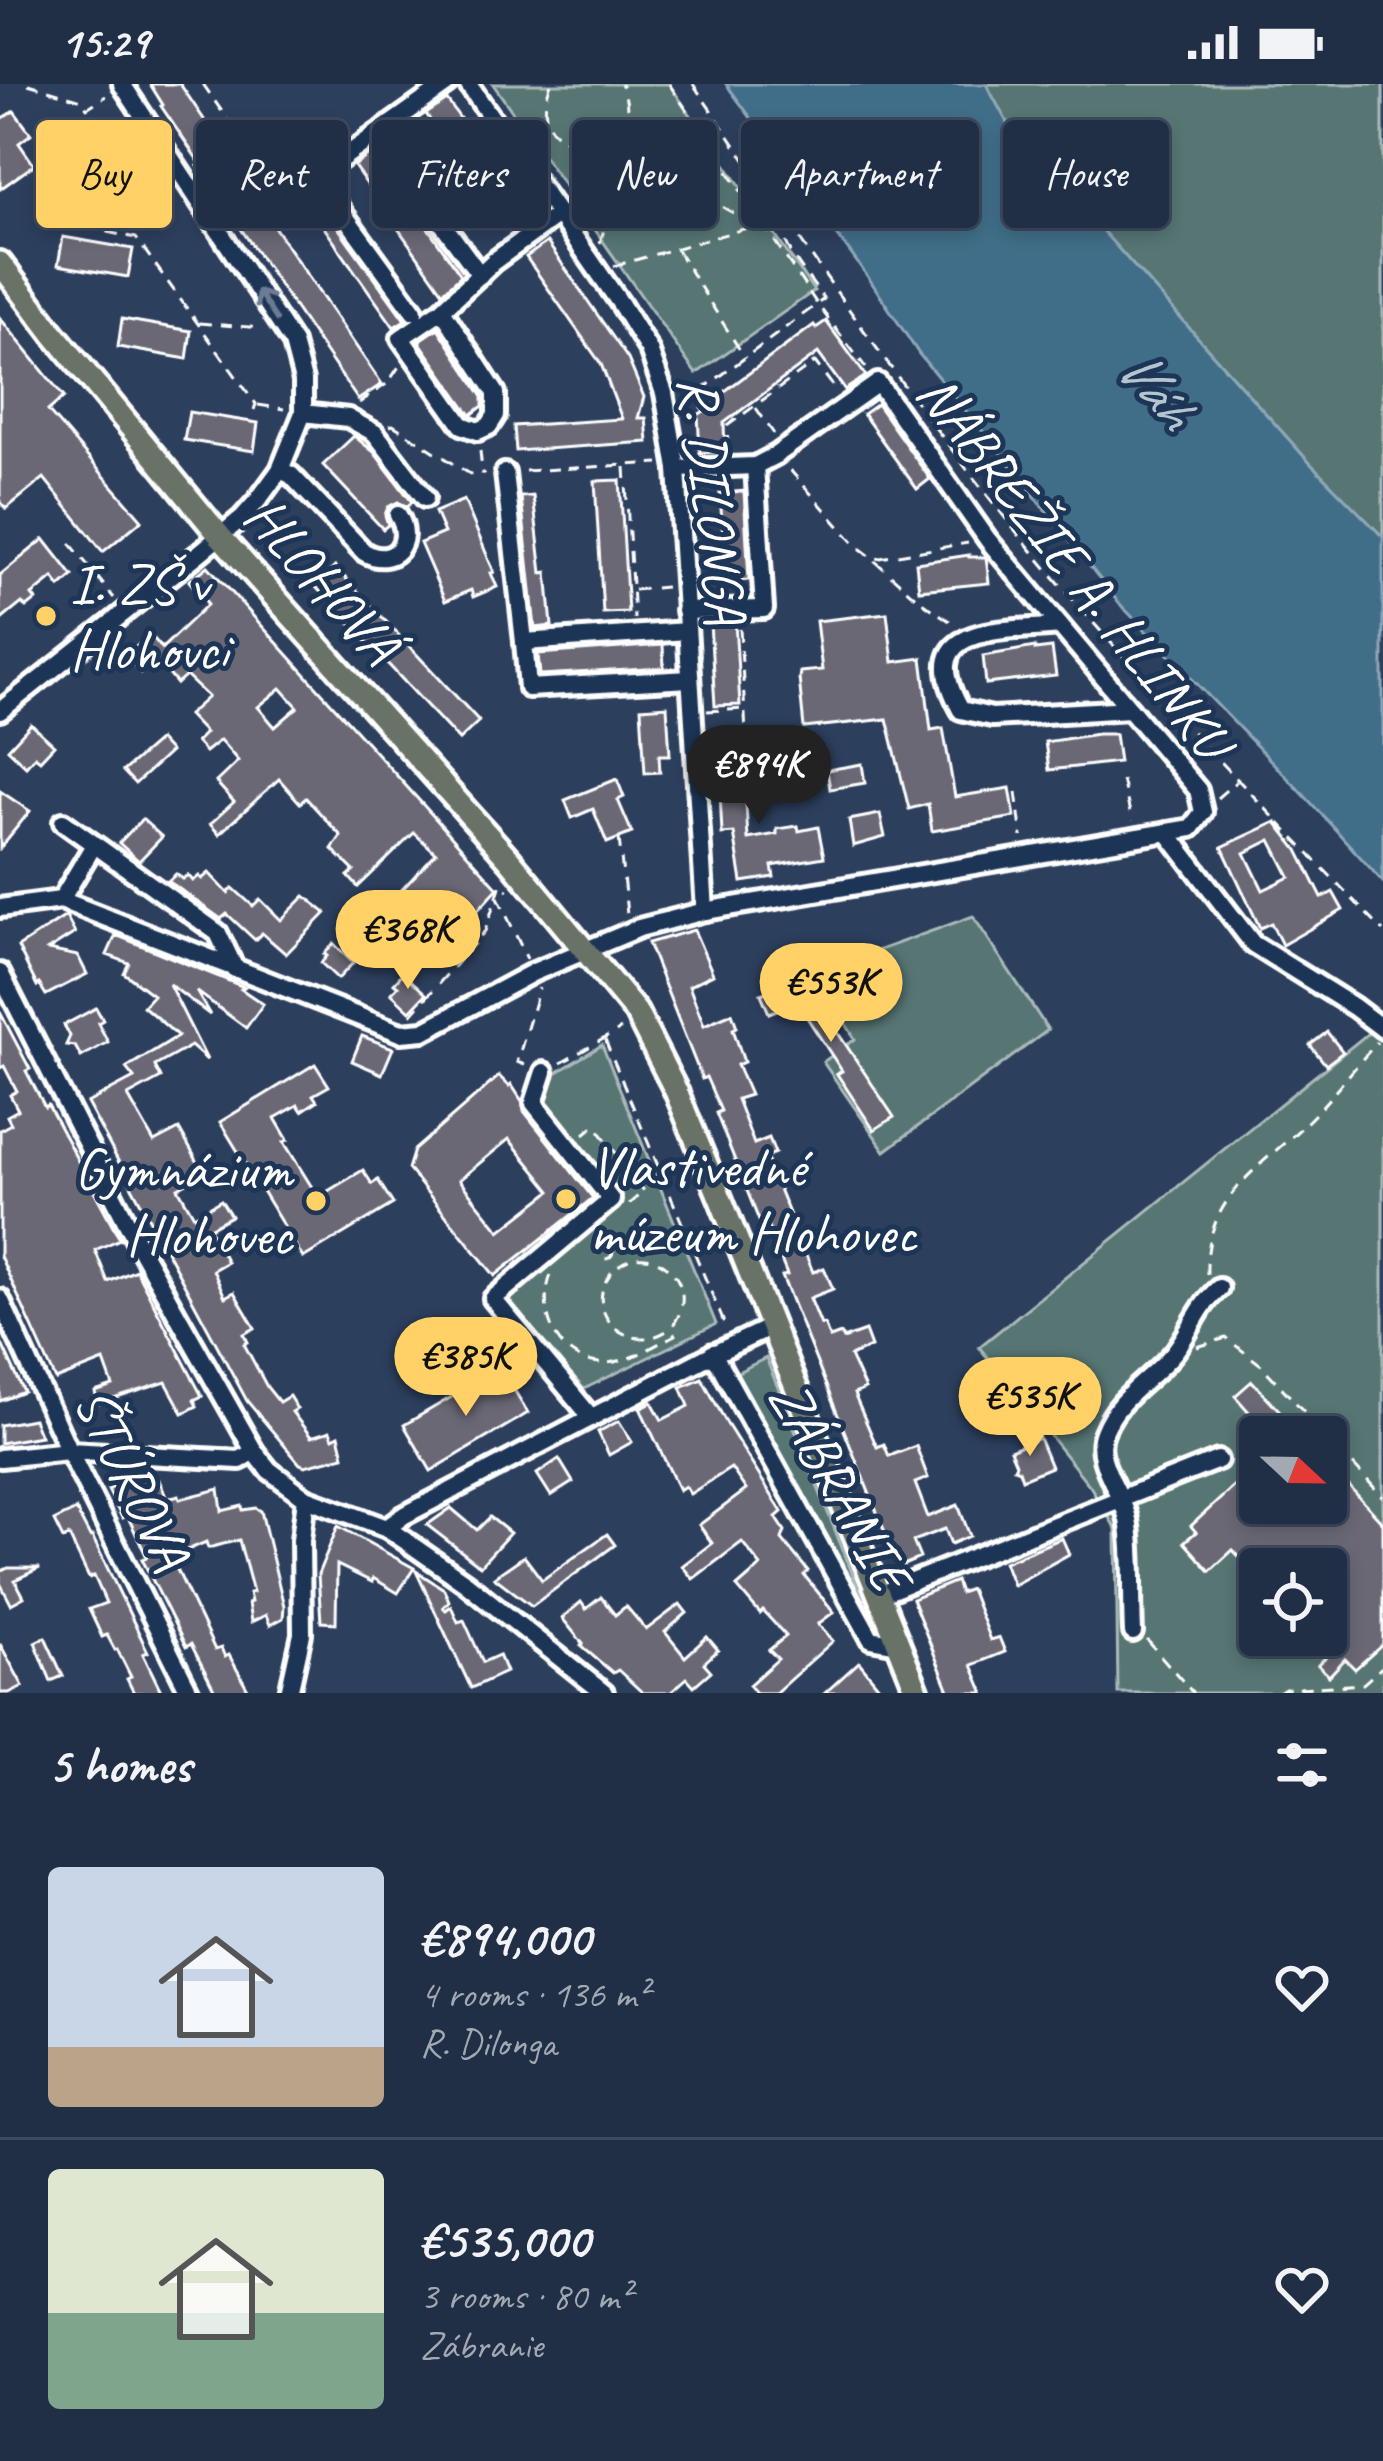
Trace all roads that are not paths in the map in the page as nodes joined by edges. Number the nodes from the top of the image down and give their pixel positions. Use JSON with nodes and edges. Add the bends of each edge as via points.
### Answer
{"nodes":[{"id":1,"x":447,"y":84,"type":"edge"},
{"id":2,"x":468,"y":84,"type":"edge"},
{"id":3,"x":122,"y":85,"type":"edge"},
{"id":4,"x":396,"y":120,"type":"edge"},
{"id":5,"x":372,"y":136,"type":"edge"},
{"id":6,"x":559,"y":214,"type":"junction"},
{"id":7,"x":446,"y":228,"type":"edge"},
{"id":8,"x":0,"y":263,"type":"edge"},
{"id":9,"x":480,"y":274,"type":"junction"},
{"id":10,"x":414,"y":310,"type":"dead end"},
{"id":11,"x":442,"y":310,"type":"junction"},
{"id":12,"x":303,"y":412,"type":"junction"},
{"id":13,"x":755,"y":466,"type":"junction"},
{"id":14,"x":677,"y":469,"type":"junction"},
{"id":15,"x":280,"y":470,"type":"junction"},
{"id":16,"x":505,"y":472,"type":"dead end"},
{"id":17,"x":424,"y":499,"type":"dead end"},
{"id":18,"x":398,"y":515,"type":"dead end"},
{"id":19,"x":220,"y":536,"type":"junction"},
{"id":20,"x":685,"y":611,"type":"junction"},
{"id":21,"x":1060,"y":626,"type":"junction"},
{"id":22,"x":687,"y":631,"type":"junction"},
{"id":23,"x":524,"y":642,"type":"junction"},
{"id":24,"x":690,"y":679,"type":"junction"},
{"id":25,"x":1130,"y":710,"type":"junction"},
{"id":26,"x":0,"y":711,"type":"edge"},
{"id":27,"x":63,"y":822,"type":"dead end"},
{"id":28,"x":1167,"y":832,"type":"junction"},
{"id":29,"x":94,"y":845,"type":"junction"},
{"id":30,"x":61,"y":899,"type":"junction"},
{"id":31,"x":0,"y":908,"type":"edge"},
{"id":32,"x":705,"y":911,"type":"junction"},
{"id":33,"x":585,"y":950,"type":"junction"},
{"id":34,"x":235,"y":969,"type":"junction"},
{"id":35,"x":0,"y":973,"type":"edge"},
{"id":36,"x":1383,"y":1032,"type":"edge"},
{"id":37,"x":544,"y":1072,"type":"road end"},
{"id":38,"x":1216,"y":1290,"type":"road end"},
{"id":39,"x":0,"y":1299,"type":"edge"},
{"id":40,"x":770,"y":1327,"type":"junction"},
{"id":41,"x":713,"y":1353,"type":"junction"},
{"id":42,"x":591,"y":1417,"type":"junction"},
{"id":43,"x":69,"y":1450,"type":"junction"},
{"id":44,"x":254,"y":1451,"type":"junction"},
{"id":45,"x":0,"y":1458,"type":"edge"},
{"id":46,"x":1218,"y":1460,"type":"dead end"},
{"id":47,"x":306,"y":1498,"type":"junction"},
{"id":48,"x":1121,"y":1498,"type":"junction"},
{"id":49,"x":387,"y":1528,"type":"junction"},
{"id":50,"x":879,"y":1594,"type":"junction"},
{"id":51,"x":1132,"y":1632,"type":"road end"},
{"id":52,"x":898,"y":1644,"type":"junction"},
{"id":53,"x":190,"y":1693,"type":"edge"},
{"id":54,"x":290,"y":1693,"type":"edge"},
{"id":55,"x":604,"y":1693,"type":"edge"},
{"id":56,"x":918,"y":1693,"type":"edge"}],
"edges":[{"from":1,"to":4,"type":"street"},
{"from":2,"to":6,"type":"street","name":"R. DILONGA"},
{"from":12,"to":3,"type":"street","one_way":true,"via":[[292,344]]},
{"from":5,"to":10,"type":"street","via":[[310,169]]},
{"from":6,"to":9,"type":"street"},
{"from":6,"to":14,"type":"street","name":"R. DILONGA","via":[[649,350]]},
{"from":7,"to":9,"type":"street"},
{"from":8,"to":19,"type":"main road","name":"HLOHOVÁ"},
{"from":9,"to":11,"type":"street"},
{"from":11,"to":11,"type":"street","via":[[496,393],[496,415],[478,431],[462,425],[401,338]]},
{"from":12,"to":15,"type":"street"},
{"from":12,"to":17,"type":"street","via":[[347,418],[375,433]]},
{"from":13,"to":14,"type":"street","name":"NÁBREŽIE A. HLINKU"},
{"from":13,"to":20,"type":"street","via":[[764,609]]},
{"from":13,"to":21,"type":"street","name":"NÁBREŽIE A. HLINKU","via":[[878,383],[988,540]]},
{"from":14,"to":20,"type":"street","name":"R. DILONGA"},
{"from":15,"to":18,"type":"street","via":[[376,559],[388,559],[405,538]]},
{"from":15,"to":19,"type":"street"},
{"from":16,"to":23,"type":"street"},
{"from":19,"to":26,"type":"street"},
{"from":19,"to":33,"type":"main road","name":"HLOHOVÁ"},
{"from":20,"to":22,"type":"street","name":"R. DILONGA"},
{"from":21,"to":25,"type":"street","name":"NÁBREŽIE A. HLINKU"},
{"from":21,"to":25,"type":"street","via":[[964,637],[945,666],[961,710],[992,717]]},
{"from":22,"to":23,"type":"street"},
{"from":22,"to":24,"type":"street","name":"R. DILONGA"},
{"from":23,"to":24,"type":"street","via":[[527,688]]},
{"from":24,"to":32,"type":"street","name":"R. DILONGA"},
{"from":25,"to":28,"type":"street","name":"NÁBREŽIE A. HLINKU","via":[[1198,790],[1203,812],[1191,828]]},
{"from":27,"to":29,"type":"street"},
{"from":28,"to":32,"type":"street"},
{"from":28,"to":36,"type":"street","via":[[1253,944]]},
{"from":29,"to":30,"type":"street"},
{"from":29,"to":34,"type":"street","via":[[218,933]]},
{"from":30,"to":31,"type":"street"},
{"from":30,"to":34,"type":"street"},
{"from":32,"to":33,"type":"street"},
{"from":33,"to":34,"type":"street","via":[[424,1031],[401,1033]]},
{"from":33,"to":40,"type":"main road","name":"ZÁBRANIE","via":[[636,1012],[661,1058]]},
{"from":35,"to":44,"type":"street","via":[[142,1254]]},
{"from":37,"to":42,"type":"street","via":[[534,1102],[611,1200],[494,1299]]},
{"from":38,"to":48,"type":"street","via":[[1173,1355],[1113,1413],[1100,1439]]},
{"from":39,"to":43,"type":"street","name":"ŠTÚROVA"},
{"from":40,"to":41,"type":"street"},
{"from":40,"to":50,"type":"main road","name":"ZÁBRANIE"},
{"from":41,"to":42,"type":"street"},
{"from":41,"to":52,"type":"street","name":"ZÁBRANIE","via":[[871,1639]]},
{"from":42,"to":49,"type":"street"},
{"from":43,"to":44,"type":"street","via":[[240,1460]]},
{"from":43,"to":45,"type":"street"},
{"from":43,"to":53,"type":"street","name":"ŠTÚROVA"},
{"from":44,"to":47,"type":"street"},
{"from":46,"to":48,"type":"street","name":"ZÁBRANIE"},
{"from":47,"to":49,"type":"street"},
{"from":47,"to":54,"type":"street","via":[[302,1634]]},
{"from":48,"to":50,"type":"street","name":"ZÁBRANIE"},
{"from":48,"to":51,"type":"street"},
{"from":49,"to":55,"type":"street"},
{"from":50,"to":52,"type":"main road","name":"ZÁBRANIE"},
{"from":52,"to":56,"type":"main road","name":"ZÁBRANIE"}]}
